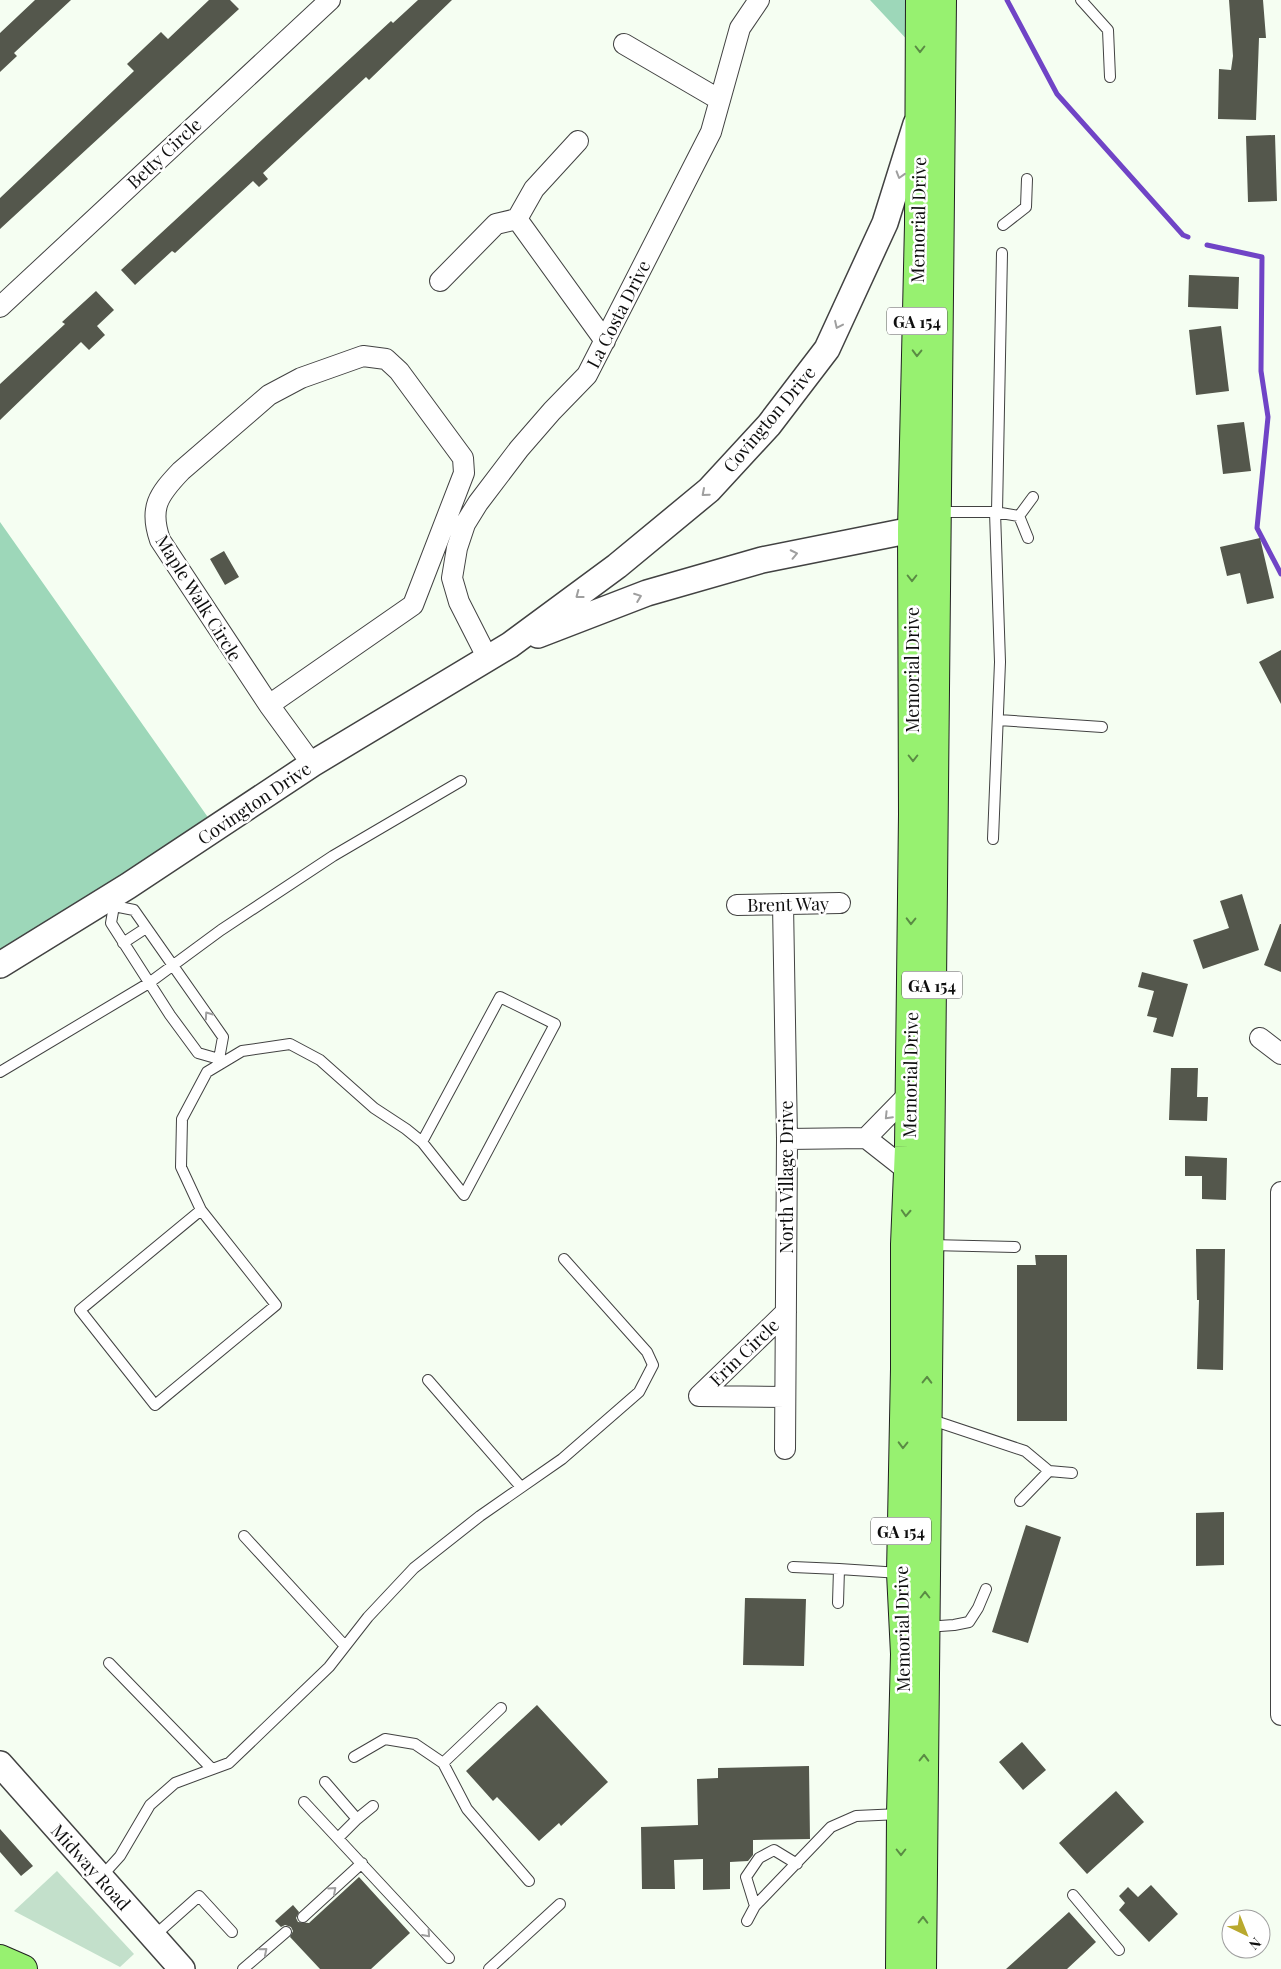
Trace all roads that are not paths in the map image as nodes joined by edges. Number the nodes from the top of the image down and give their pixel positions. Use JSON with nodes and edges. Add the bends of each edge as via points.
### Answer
{"nodes":[{"id":1,"x":330,"y":0,"type":"edge"},
{"id":2,"x":759,"y":0,"type":"edge"},
{"id":3,"x":920,"y":0,"type":"edge"},
{"id":4,"x":942,"y":0,"type":"edge"},
{"id":5,"x":1081,"y":0,"type":"edge"},
{"id":6,"x":624,"y":44,"type":"dead end"},
{"id":7,"x":1110,"y":77,"type":"dead end"},
{"id":8,"x":720,"y":100,"type":"junction"},
{"id":9,"x":920,"y":112,"type":"junction"},
{"id":10,"x":578,"y":141,"type":"dead end"},
{"id":11,"x":1027,"y":179,"type":"dead end"},
{"id":12,"x":516,"y":218,"type":"junction"},
{"id":13,"x":1003,"y":225,"type":"dead end"},
{"id":14,"x":1002,"y":253,"type":"dead end"},
{"id":15,"x":440,"y":280,"type":"dead end"},
{"id":16,"x":0,"y":307,"type":"edge"},
{"id":17,"x":605,"y":341,"type":"junction"},
{"id":18,"x":1032,"y":497,"type":"dead end"},
{"id":19,"x":936,"y":512,"type":"junction"},
{"id":20,"x":996,"y":512,"type":"junction"},
{"id":21,"x":1019,"y":516,"type":"junction"},
{"id":22,"x":912,"y":530,"type":"junction"},
{"id":23,"x":1028,"y":538,"type":"dead end"},
{"id":24,"x":510,"y":645,"type":"junction"},
{"id":25,"x":488,"y":659,"type":"junction"},
{"id":26,"x":269,"y":705,"type":"junction"},
{"id":27,"x":998,"y":720,"type":"junction"},
{"id":28,"x":1102,"y":727,"type":"dead end"},
{"id":29,"x":312,"y":764,"type":"junction"},
{"id":30,"x":461,"y":781,"type":"dead end"},
{"id":31,"x":993,"y":839,"type":"dead end"},
{"id":32,"x":111,"y":901,"type":"junction"},
{"id":33,"x":840,"y":903,"type":"dead end"},
{"id":34,"x":783,"y":904,"type":"junction"},
{"id":35,"x":737,"y":906,"type":"dead end"},
{"id":36,"x":146,"y":928,"type":"junction"},
{"id":37,"x":123,"y":943,"type":"junction"},
{"id":38,"x":0,"y":965,"type":"edge"},
{"id":39,"x":174,"y":966,"type":"junction"},
{"id":40,"x":149,"y":983,"type":"junction"},
{"id":41,"x":1260,"y":1038,"type":"dead end"},
{"id":42,"x":1281,"y":1054,"type":"edge"},
{"id":43,"x":220,"y":1061,"type":"junction"},
{"id":44,"x":0,"y":1072,"type":"edge"},
{"id":45,"x":909,"y":1094,"type":"junction"},
{"id":46,"x":866,"y":1138,"type":"junction"},
{"id":47,"x":787,"y":1139,"type":"junction"},
{"id":48,"x":422,"y":1142,"type":"junction"},
{"id":49,"x":908,"y":1171,"type":"junction"},
{"id":50,"x":1281,"y":1192,"type":"edge"},
{"id":51,"x":201,"y":1210,"type":"junction"},
{"id":52,"x":929,"y":1245,"type":"junction"},
{"id":53,"x":1015,"y":1247,"type":"dead end"},
{"id":54,"x":564,"y":1259,"type":"dead end"},
{"id":55,"x":786,"y":1312,"type":"junction"},
{"id":56,"x":428,"y":1380,"type":"dead end"},
{"id":57,"x":785,"y":1397,"type":"junction"},
{"id":58,"x":927,"y":1419,"type":"junction"},
{"id":59,"x":785,"y":1449,"type":"dead end"},
{"id":60,"x":1048,"y":1472,"type":"junction"},
{"id":61,"x":1072,"y":1473,"type":"dead end"},
{"id":62,"x":521,"y":1487,"type":"junction"},
{"id":63,"x":1020,"y":1502,"type":"dead end"},
{"id":64,"x":244,"y":1536,"type":"dead end"},
{"id":65,"x":793,"y":1567,"type":"dead end"},
{"id":66,"x":839,"y":1568,"type":"junction"},
{"id":67,"x":901,"y":1573,"type":"junction"},
{"id":68,"x":986,"y":1589,"type":"dead end"},
{"id":69,"x":838,"y":1603,"type":"dead end"},
{"id":70,"x":925,"y":1627,"type":"junction"},
{"id":71,"x":346,"y":1646,"type":"junction"},
{"id":72,"x":109,"y":1663,"type":"dead end"},
{"id":73,"x":501,"y":1708,"type":"dead end"},
{"id":74,"x":1280,"y":1716,"type":"edge"},
{"id":75,"x":354,"y":1757,"type":"dead end"},
{"id":76,"x":443,"y":1763,"type":"junction"},
{"id":77,"x":0,"y":1764,"type":"edge"},
{"id":78,"x":212,"y":1769,"type":"junction"},
{"id":79,"x":326,"y":1782,"type":"dead end"},
{"id":80,"x":304,"y":1802,"type":"dead end"},
{"id":81,"x":373,"y":1806,"type":"dead end"},
{"id":82,"x":901,"y":1814,"type":"junction"},
{"id":83,"x":357,"y":1818,"type":"junction"},
{"id":84,"x":338,"y":1838,"type":"junction"},
{"id":85,"x":362,"y":1864,"type":"junction"},
{"id":86,"x":797,"y":1864,"type":"junction"},
{"id":87,"x":101,"y":1878,"type":"junction"},
{"id":88,"x":529,"y":1880,"type":"dead end"},
{"id":89,"x":1073,"y":1895,"type":"dead end"},
{"id":90,"x":560,"y":1904,"type":"dead end"},
{"id":91,"x":755,"y":1906,"type":"junction"},
{"id":92,"x":303,"y":1916,"type":"dead end"},
{"id":93,"x":747,"y":1921,"type":"dead end"},
{"id":94,"x":232,"y":1932,"type":"dead end"},
{"id":95,"x":286,"y":1932,"type":"dead end"},
{"id":96,"x":154,"y":1937,"type":"junction"},
{"id":97,"x":1119,"y":1950,"type":"dead end"},
{"id":98,"x":448,"y":1958,"type":"dead end"},
{"id":99,"x":0,"y":1959,"type":"edge"},
{"id":100,"x":23,"y":1969,"type":"edge"},
{"id":101,"x":182,"y":1969,"type":"edge"},
{"id":102,"x":242,"y":1969,"type":"edge"},
{"id":103,"x":489,"y":1969,"type":"edge"},
{"id":104,"x":900,"y":1969,"type":"edge"},
{"id":105,"x":922,"y":1969,"type":"edge"}],
"edges":[{"from":1,"to":16,"type":"street","name":"Betty Circle"},
{"from":2,"to":8,"type":"street","name":"La Costa Drive","via":[[740,28]]},
{"from":3,"to":9,"type":"main road","name":"Memorial Drive","number":"GA 154","one_way":true},
{"from":4,"to":19,"type":"main road","name":"Memorial Drive","number":"GA 154"},
{"from":5,"to":7,"type":"lane","via":[[1108,30]]},
{"from":6,"to":8,"type":"street"},
{"from":8,"to":17,"type":"street","name":"La Costa Drive","via":[[711,132]]},
{"from":9,"to":22,"type":"main road","name":"Memorial Drive","number":"GA 154","one_way":true},
{"from":9,"to":24,"type":"street","name":"Covington Drive","one_way":true,"via":[[885,223],[827,348],[769,425],[709,490],[617,566]]},
{"from":10,"to":12,"type":"street","via":[[534,189]]},
{"from":11,"to":13,"type":"lane","via":[[1026,207]]},
{"from":12,"to":15,"type":"street","via":[[496,224]]},
{"from":12,"to":17,"type":"street"},
{"from":14,"to":20,"type":"lane"},
{"from":17,"to":25,"type":"street","name":"La Costa Drive","via":[[588,375],[519,449],[465,524],[452,578],[459,602]]},
{"from":18,"to":21,"type":"lane"},
{"from":19,"to":20,"type":"lane"},
{"from":19,"to":22,"type":"street","name":"Covington Drive"},
{"from":19,"to":52,"type":"main road","name":"Memorial Drive","number":"GA 154"},
{"from":20,"to":21,"type":"lane"},
{"from":20,"to":27,"type":"lane","via":[[1000,662]]},
{"from":21,"to":23,"type":"lane"},
{"from":24,"to":22,"type":"street","name":"Covington Drive","one_way":true,"via":[[656,591],[762,560]]},
{"from":22,"to":45,"type":"main road","name":"Memorial Drive","number":"GA 154","one_way":true},
{"from":24,"to":25,"type":"street","name":"Covington Drive"},
{"from":25,"to":29,"type":"street","name":"Covington Drive"},
{"from":26,"to":26,"type":"street","name":"Maple Walk Circle","via":[[160,540],[154,524],[154,510],[168,485],[269,395],[300,378],[363,356],[386,359],[399,371],[463,458],[464,473],[414,605]]},
{"from":26,"to":29,"type":"street","name":"Maple Walk Circle"},
{"from":27,"to":28,"type":"lane"},
{"from":27,"to":31,"type":"lane"},
{"from":29,"to":32,"type":"street","name":"Covington Drive"},
{"from":30,"to":39,"type":"lane","via":[[333,856],[221,930]]},
{"from":32,"to":36,"type":"lane","via":[[134,910]]},
{"from":32,"to":37,"type":"lane","via":[[111,923]]},
{"from":32,"to":38,"type":"street","name":"Covington Drive"},
{"from":33,"to":34,"type":"street","name":"Brent Way"},
{"from":34,"to":35,"type":"street","name":"Brent Way"},
{"from":34,"to":47,"type":"street","name":"North Village Drive"},
{"from":36,"to":37,"type":"lane"},
{"from":36,"to":39,"type":"lane"},
{"from":37,"to":40,"type":"lane"},
{"from":39,"to":40,"type":"lane"},
{"from":43,"to":39,"type":"lane","one_way":true,"via":[[223,1037]]},
{"from":40,"to":43,"type":"lane","via":[[198,1053]]},
{"from":40,"to":44,"type":"lane"},
{"from":41,"to":42,"type":"street"},
{"from":43,"to":48,"type":"lane","via":[[242,1051],[290,1044],[320,1060],[374,1108]]},
{"from":43,"to":51,"type":"lane","via":[[207,1072],[182,1119],[182,1167]]},
{"from":45,"to":46,"type":"street","one_way":true},
{"from":45,"to":49,"type":"main road","name":"Memorial Drive","number":"GA 154"},
{"from":46,"to":47,"type":"street"},
{"from":46,"to":49,"type":"street"},
{"from":47,"to":55,"type":"street","name":"North Village Drive"},
{"from":48,"to":48,"type":"lane","via":[[464,1195],[555,1024],[500,997]]},
{"from":49,"to":67,"type":"main road","name":"Memorial Drive","number":"GA 154","one_way":true,"via":[[904,1244]]},
{"from":50,"to":74,"type":"street"},
{"from":51,"to":51,"type":"lane","via":[[80,1310],[155,1405],[276,1305]]},
{"from":52,"to":53,"type":"lane"},
{"from":58,"to":52,"type":"main road","name":"Memorial Drive","number":"GA 154","one_way":true},
{"from":54,"to":62,"type":"lane","via":[[647,1352],[653,1365],[639,1392],[562,1459]]},
{"from":55,"to":57,"type":"street","name":"North Village Drive"},
{"from":55,"to":57,"type":"street","name":"Erin Circle","via":[[699,1396]]},
{"from":56,"to":62,"type":"lane"},
{"from":57,"to":59,"type":"street","name":"North Village Drive"},
{"from":58,"to":60,"type":"lane","via":[[1026,1450]]},
{"from":70,"to":58,"type":"main road","name":"Memorial Drive","number":"GA 154","one_way":true},
{"from":60,"to":61,"type":"lane"},
{"from":60,"to":63,"type":"lane"},
{"from":62,"to":71,"type":"lane","via":[[414,1568]]},
{"from":64,"to":71,"type":"lane"},
{"from":65,"to":66,"type":"lane"},
{"from":66,"to":67,"type":"lane"},
{"from":66,"to":69,"type":"lane"},
{"from":67,"to":82,"type":"main road","name":"Memorial Drive","number":"GA 154","via":[[906,1654]]},
{"from":68,"to":70,"type":"lane","via":[[969,1622]]},
{"from":105,"to":70,"type":"main road","name":"Memorial Drive","number":"GA 154","one_way":true},
{"from":71,"to":78,"type":"lane","via":[[329,1668],[229,1763]]},
{"from":72,"to":78,"type":"lane"},
{"from":73,"to":76,"type":"lane"},
{"from":75,"to":76,"type":"lane","via":[[385,1738],[415,1744]]},
{"from":76,"to":88,"type":"lane","via":[[468,1809]]},
{"from":77,"to":87,"type":"street","name":"Midway Road"},
{"from":78,"to":87,"type":"lane","via":[[175,1782],[150,1805],[120,1856]]},
{"from":79,"to":83,"type":"lane"},
{"from":80,"to":84,"type":"lane"},
{"from":81,"to":83,"type":"lane"},
{"from":82,"to":86,"type":"lane","via":[[856,1816],[831,1827]]},
{"from":82,"to":104,"type":"main road","name":"Memorial Drive","number":"GA 154","one_way":true},
{"from":83,"to":84,"type":"lane"},
{"from":84,"to":85,"type":"lane"},
{"from":92,"to":85,"type":"lane","one_way":true},
{"from":85,"to":98,"type":"lane","one_way":true},
{"from":86,"to":91,"type":"lane"},
{"from":86,"to":91,"type":"lane","via":[[774,1850],[759,1858],[746,1877]]},
{"from":87,"to":96,"type":"street","name":"Midway Road"},
{"from":89,"to":97,"type":"lane"},
{"from":90,"to":103,"type":"lane"},
{"from":91,"to":93,"type":"lane"},
{"from":94,"to":96,"type":"lane","via":[[199,1896]]},
{"from":102,"to":95,"type":"lane","one_way":true},
{"from":96,"to":101,"type":"street","name":"Midway Road"},
{"from":99,"to":100,"type":"main road"}]}
